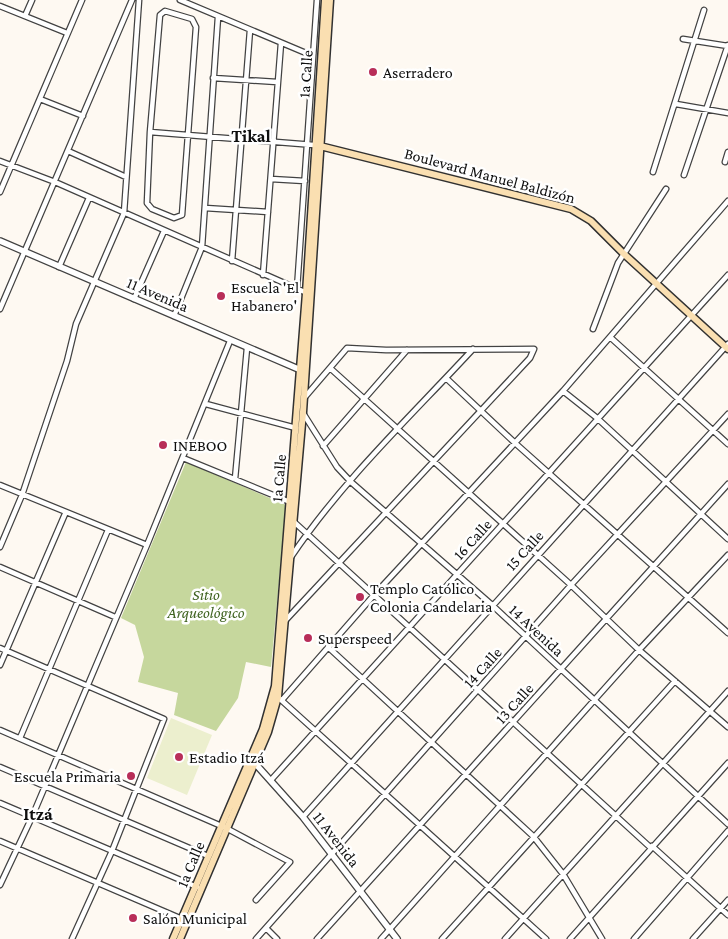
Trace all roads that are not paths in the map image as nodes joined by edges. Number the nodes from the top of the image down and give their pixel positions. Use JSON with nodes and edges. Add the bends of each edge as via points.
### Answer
{"nodes":[{"id":1,"x":32,"y":0,"type":"edge"},
{"id":2,"x":82,"y":0,"type":"edge"},
{"id":3,"x":132,"y":0,"type":"edge"},
{"id":4,"x":139,"y":0,"type":"edge"},
{"id":5,"x":180,"y":0,"type":"edge"},
{"id":6,"x":317,"y":0,"type":"edge"},
{"id":7,"x":324,"y":0,"type":"edge"},
{"id":8,"x":330,"y":0,"type":"edge"},
{"id":9,"x":0,"y":6,"type":"edge"},
{"id":10,"x":704,"y":10,"type":"dead end"},
{"id":11,"x":25,"y":16,"type":"junction"},
{"id":12,"x":218,"y":17,"type":"junction"},
{"id":13,"x":326,"y":20,"type":"junction"},
{"id":14,"x":250,"y":30,"type":"junction"},
{"id":15,"x":67,"y":34,"type":"junction"},
{"id":16,"x":683,"y":39,"type":"dead end"},
{"id":17,"x":694,"y":41,"type":"junction"},
{"id":18,"x":280,"y":44,"type":"junction"},
{"id":19,"x":728,"y":46,"type":"edge"},
{"id":20,"x":313,"y":56,"type":"junction"},
{"id":21,"x":213,"y":78,"type":"junction"},
{"id":22,"x":245,"y":80,"type":"junction"},
{"id":23,"x":277,"y":82,"type":"junction"},
{"id":24,"x":310,"y":89,"type":"junction"},
{"id":25,"x":40,"y":98,"type":"junction"},
{"id":26,"x":317,"y":100,"type":"junction"},
{"id":27,"x":676,"y":104,"type":"junction"},
{"id":28,"x":706,"y":110,"type":"junction"},
{"id":29,"x":319,"y":112,"type":"junction"},
{"id":30,"x":728,"y":113,"type":"edge"},
{"id":31,"x":83,"y":116,"type":"junction"},
{"id":32,"x":150,"y":132,"type":"junction"},
{"id":33,"x":188,"y":135,"type":"junction"},
{"id":34,"x":209,"y":136,"type":"junction"},
{"id":35,"x":241,"y":138,"type":"junction"},
{"id":36,"x":273,"y":140,"type":"junction"},
{"id":37,"x":314,"y":145,"type":"junction"},
{"id":38,"x":68,"y":151,"type":"junction"},
{"id":39,"x":728,"y":152,"type":"edge"},
{"id":40,"x":0,"y":161,"type":"edge"},
{"id":41,"x":725,"y":162,"type":"dead end"},
{"id":42,"x":11,"y":166,"type":"junction"},
{"id":43,"x":653,"y":172,"type":"dead end"},
{"id":44,"x":684,"y":175,"type":"dead end"},
{"id":45,"x":126,"y":177,"type":"junction"},
{"id":46,"x":270,"y":179,"type":"junction"},
{"id":47,"x":305,"y":181,"type":"junction"},
{"id":48,"x":55,"y":182,"type":"junction"},
{"id":49,"x":666,"y":189,"type":"dead end"},
{"id":50,"x":0,"y":192,"type":"edge"},
{"id":51,"x":89,"y":198,"type":"junction"},
{"id":52,"x":728,"y":201,"type":"edge"},
{"id":53,"x":205,"y":208,"type":"junction"},
{"id":54,"x":236,"y":210,"type":"junction"},
{"id":55,"x":268,"y":212,"type":"junction"},
{"id":56,"x":124,"y":213,"type":"junction"},
{"id":57,"x":164,"y":231,"type":"junction"},
{"id":58,"x":0,"y":240,"type":"edge"},
{"id":59,"x":202,"y":247,"type":"junction"},
{"id":60,"x":25,"y":252,"type":"junction"},
{"id":61,"x":624,"y":254,"type":"junction"},
{"id":62,"x":232,"y":261,"type":"junction"},
{"id":63,"x":59,"y":267,"type":"junction"},
{"id":64,"x":728,"y":274,"type":"edge"},
{"id":65,"x":263,"y":275,"type":"junction"},
{"id":66,"x":94,"y":282,"type":"junction"},
{"id":67,"x":656,"y":284,"type":"junction"},
{"id":68,"x":297,"y":289,"type":"junction"},
{"id":69,"x":308,"y":293,"type":"junction"},
{"id":70,"x":134,"y":299,"type":"junction"},
{"id":71,"x":0,"y":309,"type":"edge"},
{"id":72,"x":691,"y":315,"type":"junction"},
{"id":73,"x":174,"y":316,"type":"junction"},
{"id":74,"x":594,"y":329,"type":"dead end"},
{"id":75,"x":610,"y":337,"type":"junction"},
{"id":76,"x":230,"y":341,"type":"junction"},
{"id":77,"x":727,"y":347,"type":"edge"},
{"id":78,"x":247,"y":348,"type":"junction"},
{"id":79,"x":473,"y":348,"type":"junction"},
{"id":80,"x":408,"y":350,"type":"junction"},
{"id":81,"x":330,"y":368,"type":"junction"},
{"id":82,"x":643,"y":368,"type":"junction"},
{"id":83,"x":302,"y":371,"type":"junction"},
{"id":84,"x":446,"y":378,"type":"junction"},
{"id":85,"x":563,"y":391,"type":"junction"},
{"id":86,"x":364,"y":398,"type":"junction"},
{"id":87,"x":679,"y":400,"type":"junction"},
{"id":88,"x":300,"y":401,"type":"junction"},
{"id":89,"x":206,"y":404,"type":"junction"},
{"id":90,"x":480,"y":410,"type":"junction"},
{"id":91,"x":303,"y":412,"type":"junction"},
{"id":92,"x":241,"y":413,"type":"junction"},
{"id":93,"x":728,"y":414,"type":"edge"},
{"id":94,"x":597,"y":418,"type":"junction"},
{"id":95,"x":296,"y":428,"type":"junction"},
{"id":96,"x":398,"y":429,"type":"junction"},
{"id":97,"x":713,"y":430,"type":"junction"},
{"id":98,"x":515,"y":443,"type":"junction"},
{"id":99,"x":728,"y":444,"type":"edge"},
{"id":100,"x":324,"y":446,"type":"junction"},
{"id":101,"x":632,"y":451,"type":"junction"},
{"id":102,"x":183,"y":458,"type":"junction"},
{"id":103,"x":434,"y":461,"type":"junction"},
{"id":104,"x":548,"y":473,"type":"junction"},
{"id":105,"x":235,"y":480,"type":"junction"},
{"id":106,"x":351,"y":482,"type":"junction"},
{"id":107,"x":666,"y":483,"type":"junction"},
{"id":108,"x":728,"y":484,"type":"edge"},
{"id":109,"x":0,"y":485,"type":"edge"},
{"id":110,"x":469,"y":493,"type":"junction"},
{"id":111,"x":22,"y":495,"type":"junction"},
{"id":112,"x":290,"y":502,"type":"junction"},
{"id":113,"x":583,"y":504,"type":"junction"},
{"id":114,"x":388,"y":513,"type":"junction"},
{"id":115,"x":65,"y":514,"type":"junction"},
{"id":116,"x":701,"y":514,"type":"junction"},
{"id":117,"x":293,"y":521,"type":"junction"},
{"id":118,"x":503,"y":523,"type":"junction"},
{"id":119,"x":108,"y":530,"type":"junction"},
{"id":120,"x":307,"y":534,"type":"junction"},
{"id":121,"x":619,"y":534,"type":"junction"},
{"id":122,"x":728,"y":539,"type":"edge"},
{"id":123,"x":421,"y":544,"type":"junction"},
{"id":124,"x":147,"y":545,"type":"junction"},
{"id":125,"x":0,"y":547,"type":"edge"},
{"id":126,"x":537,"y":555,"type":"junction"},
{"id":127,"x":728,"y":555,"type":"edge"},
{"id":128,"x":290,"y":558,"type":"junction"},
{"id":129,"x":340,"y":564,"type":"junction"},
{"id":130,"x":654,"y":566,"type":"junction"},
{"id":131,"x":0,"y":567,"type":"edge"},
{"id":132,"x":456,"y":575,"type":"junction"},
{"id":133,"x":36,"y":582,"type":"junction"},
{"id":134,"x":571,"y":585,"type":"junction"},
{"id":135,"x":374,"y":595,"type":"junction"},
{"id":136,"x":688,"y":597,"type":"junction"},
{"id":137,"x":77,"y":600,"type":"junction"},
{"id":138,"x":492,"y":605,"type":"junction"},
{"id":139,"x":115,"y":617,"type":"junction"},
{"id":140,"x":606,"y":618,"type":"junction"},
{"id":141,"x":282,"y":623,"type":"junction"},
{"id":142,"x":728,"y":623,"type":"edge"},
{"id":143,"x":409,"y":626,"type":"junction"},
{"id":144,"x":724,"y":628,"type":"junction"},
{"id":145,"x":728,"y":633,"type":"edge"},
{"id":146,"x":526,"y":637,"type":"junction"},
{"id":147,"x":328,"y":646,"type":"junction"},
{"id":148,"x":0,"y":648,"type":"edge"},
{"id":149,"x":639,"y":650,"type":"junction"},
{"id":150,"x":6,"y":651,"type":"junction"},
{"id":151,"x":443,"y":660,"type":"junction"},
{"id":152,"x":0,"y":665,"type":"edge"},
{"id":153,"x":49,"y":669,"type":"junction"},
{"id":154,"x":561,"y":670,"type":"junction"},
{"id":155,"x":362,"y":678,"type":"junction"},
{"id":156,"x":675,"y":681,"type":"junction"},
{"id":157,"x":87,"y":685,"type":"junction"},
{"id":158,"x":277,"y":686,"type":"junction"},
{"id":159,"x":477,"y":691,"type":"junction"},
{"id":160,"x":728,"y":691,"type":"edge"},
{"id":161,"x":280,"y":699,"type":"junction"},
{"id":162,"x":595,"y":700,"type":"junction"},
{"id":163,"x":398,"y":710,"type":"junction"},
{"id":164,"x":710,"y":711,"type":"junction"},
{"id":165,"x":512,"y":723,"type":"junction"},
{"id":166,"x":728,"y":727,"type":"edge"},
{"id":167,"x":0,"y":730,"type":"edge"},
{"id":168,"x":315,"y":731,"type":"junction"},
{"id":169,"x":627,"y":732,"type":"junction"},
{"id":170,"x":20,"y":738,"type":"junction"},
{"id":171,"x":433,"y":742,"type":"junction"},
{"id":172,"x":547,"y":755,"type":"junction"},
{"id":173,"x":58,"y":756,"type":"junction"},
{"id":174,"x":253,"y":761,"type":"junction"},
{"id":175,"x":351,"y":763,"type":"junction"},
{"id":176,"x":728,"y":763,"type":"edge"},
{"id":177,"x":662,"y":764,"type":"junction"},
{"id":178,"x":0,"y":767,"type":"edge"},
{"id":179,"x":467,"y":773,"type":"junction"},
{"id":180,"x":271,"y":780,"type":"junction"},
{"id":181,"x":581,"y":784,"type":"junction"},
{"id":182,"x":44,"y":787,"type":"junction"},
{"id":183,"x":138,"y":790,"type":"junction"},
{"id":184,"x":386,"y":794,"type":"junction"},
{"id":185,"x":697,"y":796,"type":"junction"},
{"id":186,"x":0,"y":803,"type":"edge"},
{"id":187,"x":501,"y":805,"type":"junction"},
{"id":188,"x":616,"y":816,"type":"junction"},
{"id":189,"x":32,"y":817,"type":"junction"},
{"id":190,"x":303,"y":817,"type":"junction"},
{"id":191,"x":125,"y":820,"type":"junction"},
{"id":192,"x":728,"y":824,"type":"edge"},
{"id":193,"x":420,"y":826,"type":"junction"},
{"id":194,"x":224,"y":827,"type":"junction"},
{"id":195,"x":728,"y":831,"type":"edge"},
{"id":196,"x":533,"y":836,"type":"junction"},
{"id":197,"x":0,"y":841,"type":"edge"},
{"id":198,"x":651,"y":847,"type":"junction"},
{"id":199,"x":18,"y":848,"type":"junction"},
{"id":200,"x":112,"y":852,"type":"junction"},
{"id":201,"x":332,"y":855,"type":"junction"},
{"id":202,"x":208,"y":856,"type":"junction"},
{"id":203,"x":455,"y":857,"type":"junction"},
{"id":204,"x":563,"y":874,"type":"junction"},
{"id":205,"x":686,"y":878,"type":"junction"},
{"id":206,"x":99,"y":882,"type":"junction"},
{"id":207,"x":0,"y":885,"type":"edge"},
{"id":208,"x":198,"y":887,"type":"junction"},
{"id":209,"x":489,"y":888,"type":"junction"},
{"id":210,"x":361,"y":892,"type":"junction"},
{"id":211,"x":256,"y":900,"type":"dead end"},
{"id":212,"x":728,"y":900,"type":"edge"},
{"id":213,"x":720,"y":908,"type":"junction"},
{"id":214,"x":728,"y":916,"type":"edge"},
{"id":215,"x":589,"y":917,"type":"junction"},
{"id":216,"x":524,"y":918,"type":"junction"},
{"id":217,"x":182,"y":919,"type":"junction"},
{"id":218,"x":266,"y":928,"type":"junction"},
{"id":219,"x":390,"y":930,"type":"junction"},
{"id":220,"x":72,"y":939,"type":"edge"},
{"id":221,"x":173,"y":939,"type":"edge"},
{"id":222,"x":180,"y":939,"type":"edge"},
{"id":223,"x":256,"y":939,"type":"edge"},
{"id":224,"x":277,"y":939,"type":"edge"},
{"id":225,"x":317,"y":939,"type":"edge"},
{"id":226,"x":381,"y":939,"type":"edge"},
{"id":227,"x":397,"y":939,"type":"edge"},
{"id":228,"x":442,"y":939,"type":"edge"},
{"id":229,"x":505,"y":939,"type":"edge"},
{"id":230,"x":546,"y":939,"type":"edge"},
{"id":231,"x":570,"y":939,"type":"edge"},
{"id":232,"x":602,"y":939,"type":"edge"},
{"id":233,"x":634,"y":939,"type":"edge"},
{"id":234,"x":692,"y":939,"type":"edge"}],
"edges":[{"from":1,"to":11,"type":"street"},
{"from":2,"to":15,"type":"street"},
{"from":3,"to":31,"type":"street"},
{"from":4,"to":45,"type":"street"},
{"from":5,"to":12,"type":"street"},
{"from":6,"to":20,"type":"street","name":"1a Calle"},
{"from":7,"to":13,"type":"main road","name":"1a Calle"},
{"from":8,"to":13,"type":"main road","name":"1a Calle"},
{"from":9,"to":11,"type":"street"},
{"from":10,"to":17,"type":"street"},
{"from":11,"to":15,"type":"street"},
{"from":12,"to":14,"type":"street"},
{"from":12,"to":21,"type":"street"},
{"from":13,"to":26,"type":"main road","name":"1a Calle"},
{"from":13,"to":29,"type":"main road","name":"1a Calle"},
{"from":14,"to":18,"type":"street"},
{"from":14,"to":22,"type":"street"},
{"from":15,"to":25,"type":"street"},
{"from":16,"to":17,"type":"street"},
{"from":17,"to":19,"type":"street"},
{"from":17,"to":27,"type":"street"},
{"from":18,"to":20,"type":"street"},
{"from":18,"to":23,"type":"street"},
{"from":19,"to":28,"type":"street"},
{"from":20,"to":24,"type":"street","name":"1a Calle"},
{"from":21,"to":22,"type":"street"},
{"from":21,"to":34,"type":"street"},
{"from":22,"to":23,"type":"street"},
{"from":22,"to":35,"type":"street"},
{"from":23,"to":36,"type":"street"},
{"from":24,"to":26,"type":"main road"},
{"from":24,"to":37,"type":"street","name":"1a Calle"},
{"from":25,"to":31,"type":"street"},
{"from":25,"to":42,"type":"street"},
{"from":26,"to":29,"type":"main road","name":"1a Calle"},
{"from":27,"to":28,"type":"street"},
{"from":27,"to":43,"type":"street"},
{"from":28,"to":30,"type":"street"},
{"from":28,"to":44,"type":"street"},
{"from":29,"to":37,"type":"main road","name":"1a Calle"},
{"from":31,"to":38,"type":"street"},
{"from":32,"to":33,"type":"street"},
{"from":32,"to":33,"type":"street","via":[[148,206],[174,218],[182,214]]},
{"from":32,"to":33,"type":"street","via":[[160,15],[165,11],[192,19],[196,27]]},
{"from":33,"to":34,"type":"street"},
{"from":34,"to":35,"type":"street"},
{"from":34,"to":53,"type":"street"},
{"from":35,"to":36,"type":"street"},
{"from":35,"to":54,"type":"street"},
{"from":36,"to":37,"type":"street"},
{"from":36,"to":46,"type":"street"},
{"from":37,"to":47,"type":"street","name":"1a Calle"},
{"from":37,"to":61,"type":"main road","name":"Boulevard Manuel Baldizón","via":[[559,204],[592,221]]},
{"from":37,"to":69,"type":"main road","name":"1a Calle"},
{"from":38,"to":45,"type":"street"},
{"from":38,"to":48,"type":"street"},
{"from":39,"to":41,"type":"street"},
{"from":40,"to":42,"type":"street"},
{"from":42,"to":48,"type":"street"},
{"from":42,"to":50,"type":"street"},
{"from":45,"to":56,"type":"street"},
{"from":46,"to":47,"type":"street"},
{"from":46,"to":55,"type":"street"},
{"from":47,"to":68,"type":"street","name":"1a Calle"},
{"from":48,"to":51,"type":"street"},
{"from":48,"to":60,"type":"street"},
{"from":49,"to":61,"type":"street"},
{"from":51,"to":56,"type":"street"},
{"from":51,"to":63,"type":"street"},
{"from":52,"to":67,"type":"street"},
{"from":53,"to":54,"type":"street"},
{"from":53,"to":59,"type":"street"},
{"from":54,"to":55,"type":"street"},
{"from":54,"to":62,"type":"street"},
{"from":55,"to":65,"type":"street"},
{"from":56,"to":57,"type":"street"},
{"from":56,"to":66,"type":"street"},
{"from":57,"to":59,"type":"street"},
{"from":57,"to":70,"type":"street"},
{"from":58,"to":60,"type":"street","name":"11 Avenida"},
{"from":59,"to":62,"type":"street"},
{"from":59,"to":73,"type":"street"},
{"from":60,"to":63,"type":"street","name":"11 Avenida"},
{"from":60,"to":71,"type":"street"},
{"from":61,"to":67,"type":"main road","name":"Boulevard Manuel Baldizón"},
{"from":61,"to":74,"type":"street"},
{"from":62,"to":65,"type":"street"},
{"from":63,"to":66,"type":"street","name":"11 Avenida"},
{"from":64,"to":72,"type":"street"},
{"from":65,"to":68,"type":"street"},
{"from":66,"to":70,"type":"street","name":"11 Avenida"},
{"from":66,"to":111,"type":"street","via":[[76,324]]},
{"from":67,"to":72,"type":"main road","name":"Boulevard Manuel Baldizón"},
{"from":67,"to":75,"type":"street"},
{"from":68,"to":69,"type":"street"},
{"from":69,"to":83,"type":"main road","name":"1a Calle"},
{"from":70,"to":73,"type":"street","name":"11 Avenida"},
{"from":72,"to":77,"type":"main road","name":"Boulevard Manuel Baldizón"},
{"from":72,"to":82,"type":"street","name":"16 Calle"},
{"from":73,"to":76,"type":"street","name":"11 Avenida"},
{"from":75,"to":82,"type":"street"},
{"from":75,"to":85,"type":"street"},
{"from":76,"to":78,"type":"street","name":"11 Avenida"},
{"from":76,"to":89,"type":"street"},
{"from":77,"to":87,"type":"street","name":"15 Calle"},
{"from":78,"to":83,"type":"street","name":"11 Avenida"},
{"from":78,"to":92,"type":"street"},
{"from":79,"to":80,"type":"street"},
{"from":79,"to":84,"type":"street"},
{"from":79,"to":90,"type":"street","via":[[534,349],[530,358]]},
{"from":80,"to":81,"type":"street","via":[[346,348]]},
{"from":80,"to":86,"type":"street"},
{"from":81,"to":86,"type":"street"},
{"from":81,"to":88,"type":"street"},
{"from":82,"to":87,"type":"street"},
{"from":82,"to":94,"type":"street","name":"16 Calle"},
{"from":83,"to":88,"type":"main road","name":"1a Calle"},
{"from":84,"to":90,"type":"street"},
{"from":84,"to":96,"type":"street"},
{"from":85,"to":94,"type":"street"},
{"from":85,"to":98,"type":"street"},
{"from":86,"to":96,"type":"street"},
{"from":86,"to":100,"type":"street"},
{"from":87,"to":97,"type":"street"},
{"from":87,"to":101,"type":"street","name":"15 Calle"},
{"from":88,"to":91,"type":"main road","name":"1a Calle"},
{"from":88,"to":95,"type":"main road","name":"1a Calle"},
{"from":89,"to":92,"type":"street"},
{"from":89,"to":102,"type":"street"},
{"from":90,"to":98,"type":"street"},
{"from":90,"to":103,"type":"street"},
{"from":91,"to":100,"type":"street","name":"14 Avenida"},
{"from":91,"to":117,"type":"main road","name":"1a Calle"},
{"from":92,"to":95,"type":"street"},
{"from":92,"to":105,"type":"street"},
{"from":93,"to":97,"type":"street","name":"14 Calle"},
{"from":94,"to":101,"type":"street"},
{"from":94,"to":104,"type":"street","name":"16 Calle"},
{"from":95,"to":112,"type":"main road","name":"1a Calle"},
{"from":96,"to":103,"type":"street"},
{"from":96,"to":106,"type":"street"},
{"from":97,"to":99,"type":"street"},
{"from":97,"to":107,"type":"street","name":"14 Calle"},
{"from":98,"to":104,"type":"street"},
{"from":98,"to":110,"type":"street"},
{"from":100,"to":106,"type":"street","name":"14 Avenida"},
{"from":101,"to":107,"type":"street"},
{"from":101,"to":113,"type":"street","name":"15 Calle"},
{"from":102,"to":105,"type":"street"},
{"from":102,"to":124,"type":"street"},
{"from":103,"to":110,"type":"street"},
{"from":103,"to":114,"type":"street"},
{"from":104,"to":113,"type":"street"},
{"from":104,"to":118,"type":"street","name":"16 Calle"},
{"from":105,"to":112,"type":"street"},
{"from":106,"to":114,"type":"street","name":"14 Avenida"},
{"from":106,"to":120,"type":"street"},
{"from":107,"to":116,"type":"street"},
{"from":107,"to":121,"type":"street","name":"14 Calle"},
{"from":108,"to":116,"type":"street","name":"13 Calle"},
{"from":109,"to":111,"type":"street"},
{"from":110,"to":118,"type":"street"},
{"from":110,"to":123,"type":"street"},
{"from":111,"to":115,"type":"street"},
{"from":111,"to":125,"type":"street"},
{"from":112,"to":141,"type":"main road","name":"1a Calle"},
{"from":113,"to":121,"type":"street"},
{"from":113,"to":126,"type":"street","name":"15 Calle"},
{"from":114,"to":123,"type":"street","name":"14 Avenida"},
{"from":114,"to":129,"type":"street"},
{"from":115,"to":119,"type":"street"},
{"from":115,"to":133,"type":"street"},
{"from":116,"to":122,"type":"street"},
{"from":116,"to":130,"type":"street","name":"13 Calle"},
{"from":117,"to":120,"type":"street"},
{"from":117,"to":128,"type":"main road","name":"1a Calle"},
{"from":118,"to":126,"type":"street"},
{"from":118,"to":132,"type":"street","name":"16 Calle"},
{"from":119,"to":124,"type":"street"},
{"from":119,"to":137,"type":"street"},
{"from":120,"to":128,"type":"street"},
{"from":120,"to":129,"type":"street"},
{"from":121,"to":130,"type":"street"},
{"from":121,"to":134,"type":"street","name":"14 Calle"},
{"from":123,"to":132,"type":"street","name":"14 Avenida"},
{"from":123,"to":135,"type":"street"},
{"from":124,"to":139,"type":"street"},
{"from":126,"to":134,"type":"street"},
{"from":126,"to":138,"type":"street","name":"15 Calle"},
{"from":127,"to":136,"type":"street"},
{"from":128,"to":141,"type":"main road","name":"1a Calle"},
{"from":129,"to":135,"type":"street"},
{"from":129,"to":141,"type":"street"},
{"from":130,"to":136,"type":"street"},
{"from":130,"to":140,"type":"street","name":"13 Calle"},
{"from":131,"to":133,"type":"street"},
{"from":132,"to":138,"type":"street","name":"14 Avenida"},
{"from":132,"to":143,"type":"street","name":"16 Calle"},
{"from":133,"to":137,"type":"street"},
{"from":133,"to":150,"type":"street"},
{"from":134,"to":140,"type":"street"},
{"from":134,"to":146,"type":"street","name":"14 Calle"},
{"from":135,"to":143,"type":"street"},
{"from":135,"to":147,"type":"street"},
{"from":136,"to":144,"type":"street"},
{"from":136,"to":149,"type":"street"},
{"from":137,"to":139,"type":"street"},
{"from":137,"to":153,"type":"street"},
{"from":138,"to":146,"type":"street","name":"14 Avenida"},
{"from":138,"to":151,"type":"street","name":"15 Calle"},
{"from":139,"to":157,"type":"street"},
{"from":140,"to":149,"type":"street"},
{"from":140,"to":154,"type":"street","name":"13 Calle"},
{"from":141,"to":158,"type":"main road","name":"1a Calle"},
{"from":142,"to":144,"type":"street"},
{"from":143,"to":151,"type":"street"},
{"from":143,"to":155,"type":"street","name":"16 Calle"},
{"from":144,"to":145,"type":"street"},
{"from":146,"to":154,"type":"street","name":"14 Avenida"},
{"from":146,"to":159,"type":"street","name":"14 Calle"},
{"from":147,"to":155,"type":"street"},
{"from":147,"to":161,"type":"street"},
{"from":148,"to":150,"type":"street"},
{"from":149,"to":156,"type":"street"},
{"from":149,"to":162,"type":"street"},
{"from":150,"to":152,"type":"street"},
{"from":150,"to":153,"type":"street"},
{"from":151,"to":159,"type":"street"},
{"from":151,"to":163,"type":"street","name":"15 Calle"},
{"from":153,"to":157,"type":"street"},
{"from":153,"to":170,"type":"street"},
{"from":154,"to":162,"type":"street","name":"14 Avenida"},
{"from":154,"to":165,"type":"street","name":"13 Calle"},
{"from":155,"to":163,"type":"street"},
{"from":155,"to":168,"type":"street","name":"16 Calle"},
{"from":156,"to":164,"type":"street"},
{"from":156,"to":169,"type":"street"},
{"from":157,"to":173,"type":"street"},
{"from":157,"to":183,"type":"street","via":[[164,719]]},
{"from":158,"to":161,"type":"main road","name":"1a Calle"},
{"from":158,"to":174,"type":"main road","name":"1a Calle"},
{"from":159,"to":165,"type":"street"},
{"from":159,"to":171,"type":"street","name":"14 Calle"},
{"from":160,"to":164,"type":"street"},
{"from":161,"to":168,"type":"street"},
{"from":161,"to":174,"type":"main road","name":"1a Calle"},
{"from":162,"to":169,"type":"street","name":"14 Avenida"},
{"from":162,"to":172,"type":"street"},
{"from":163,"to":171,"type":"street"},
{"from":163,"to":175,"type":"street","name":"15 Calle"},
{"from":164,"to":166,"type":"street"},
{"from":164,"to":177,"type":"street"},
{"from":165,"to":172,"type":"street"},
{"from":165,"to":179,"type":"street","name":"13 Calle"},
{"from":167,"to":170,"type":"street"},
{"from":168,"to":175,"type":"street"},
{"from":168,"to":180,"type":"street","name":"16 Calle"},
{"from":169,"to":177,"type":"street","name":"14 Avenida"},
{"from":169,"to":181,"type":"street"},
{"from":170,"to":173,"type":"street"},
{"from":171,"to":179,"type":"street"},
{"from":171,"to":184,"type":"street","name":"14 Calle"},
{"from":172,"to":181,"type":"street"},
{"from":172,"to":187,"type":"street"},
{"from":173,"to":182,"type":"street"},
{"from":173,"to":183,"type":"street"},
{"from":174,"to":180,"type":"street","name":"11 Avenida"},
{"from":174,"to":194,"type":"main road","name":"1a Calle"},
{"from":175,"to":184,"type":"street"},
{"from":175,"to":190,"type":"street","name":"15 Calle"},
{"from":176,"to":185,"type":"street"},
{"from":177,"to":185,"type":"street","name":"14 Avenida"},
{"from":177,"to":188,"type":"street"},
{"from":178,"to":182,"type":"street"},
{"from":179,"to":187,"type":"street"},
{"from":179,"to":193,"type":"street","name":"13 Calle"},
{"from":180,"to":190,"type":"street","name":"11 Avenida"},
{"from":181,"to":188,"type":"street"},
{"from":181,"to":196,"type":"street"},
{"from":182,"to":189,"type":"street"},
{"from":182,"to":191,"type":"street"},
{"from":183,"to":191,"type":"street"},
{"from":183,"to":194,"type":"street"},
{"from":184,"to":193,"type":"street"},
{"from":184,"to":201,"type":"street","name":"14 Calle"},
{"from":185,"to":192,"type":"street","name":"14 Avenida"},
{"from":185,"to":198,"type":"street"},
{"from":186,"to":189,"type":"street"},
{"from":187,"to":196,"type":"street"},
{"from":187,"to":203,"type":"street"},
{"from":188,"to":198,"type":"street"},
{"from":188,"to":204,"type":"street"},
{"from":189,"to":199,"type":"street"},
{"from":189,"to":200,"type":"street"},
{"from":190,"to":201,"type":"street","name":"11 Avenida"},
{"from":191,"to":200,"type":"street"},
{"from":191,"to":202,"type":"street"},
{"from":193,"to":203,"type":"street"},
{"from":193,"to":210,"type":"street","name":"13 Calle"},
{"from":194,"to":202,"type":"main road","name":"1a Calle"},
{"from":194,"to":208,"type":"main road","name":"1a Calle"},
{"from":194,"to":211,"type":"street","via":[[290,862]]},
{"from":195,"to":205,"type":"street"},
{"from":196,"to":204,"type":"street"},
{"from":196,"to":209,"type":"street"},
{"from":197,"to":199,"type":"street"},
{"from":198,"to":205,"type":"street"},
{"from":198,"to":215,"type":"street"},
{"from":199,"to":206,"type":"street"},
{"from":199,"to":207,"type":"street"},
{"from":200,"to":206,"type":"street"},
{"from":200,"to":208,"type":"street"},
{"from":201,"to":210,"type":"street","name":"11 Avenida"},
{"from":201,"to":218,"type":"street","name":"14 Calle"},
{"from":202,"to":208,"type":"main road","name":"1a Calle"},
{"from":203,"to":209,"type":"street"},
{"from":203,"to":219,"type":"street"},
{"from":204,"to":215,"type":"street"},
{"from":204,"to":216,"type":"street"},
{"from":205,"to":213,"type":"street"},
{"from":205,"to":233,"type":"street"},
{"from":206,"to":217,"type":"street"},
{"from":206,"to":220,"type":"street"},
{"from":208,"to":217,"type":"main road","name":"1a Calle"},
{"from":208,"to":222,"type":"main road","name":"1a Calle"},
{"from":209,"to":216,"type":"street"},
{"from":209,"to":228,"type":"street"},
{"from":210,"to":219,"type":"street","name":"11 Avenida"},
{"from":210,"to":225,"type":"street","name":"13 Calle"},
{"from":212,"to":213,"type":"street"},
{"from":213,"to":214,"type":"street"},
{"from":213,"to":234,"type":"street"},
{"from":215,"to":231,"type":"street"},
{"from":215,"to":232,"type":"street"},
{"from":216,"to":229,"type":"street"},
{"from":216,"to":230,"type":"street"},
{"from":217,"to":221,"type":"main road","name":"1a Calle"},
{"from":218,"to":223,"type":"street","name":"14 Calle"},
{"from":218,"to":224,"type":"street"},
{"from":219,"to":226,"type":"street"},
{"from":219,"to":227,"type":"street","name":"11 Avenida"}]}
